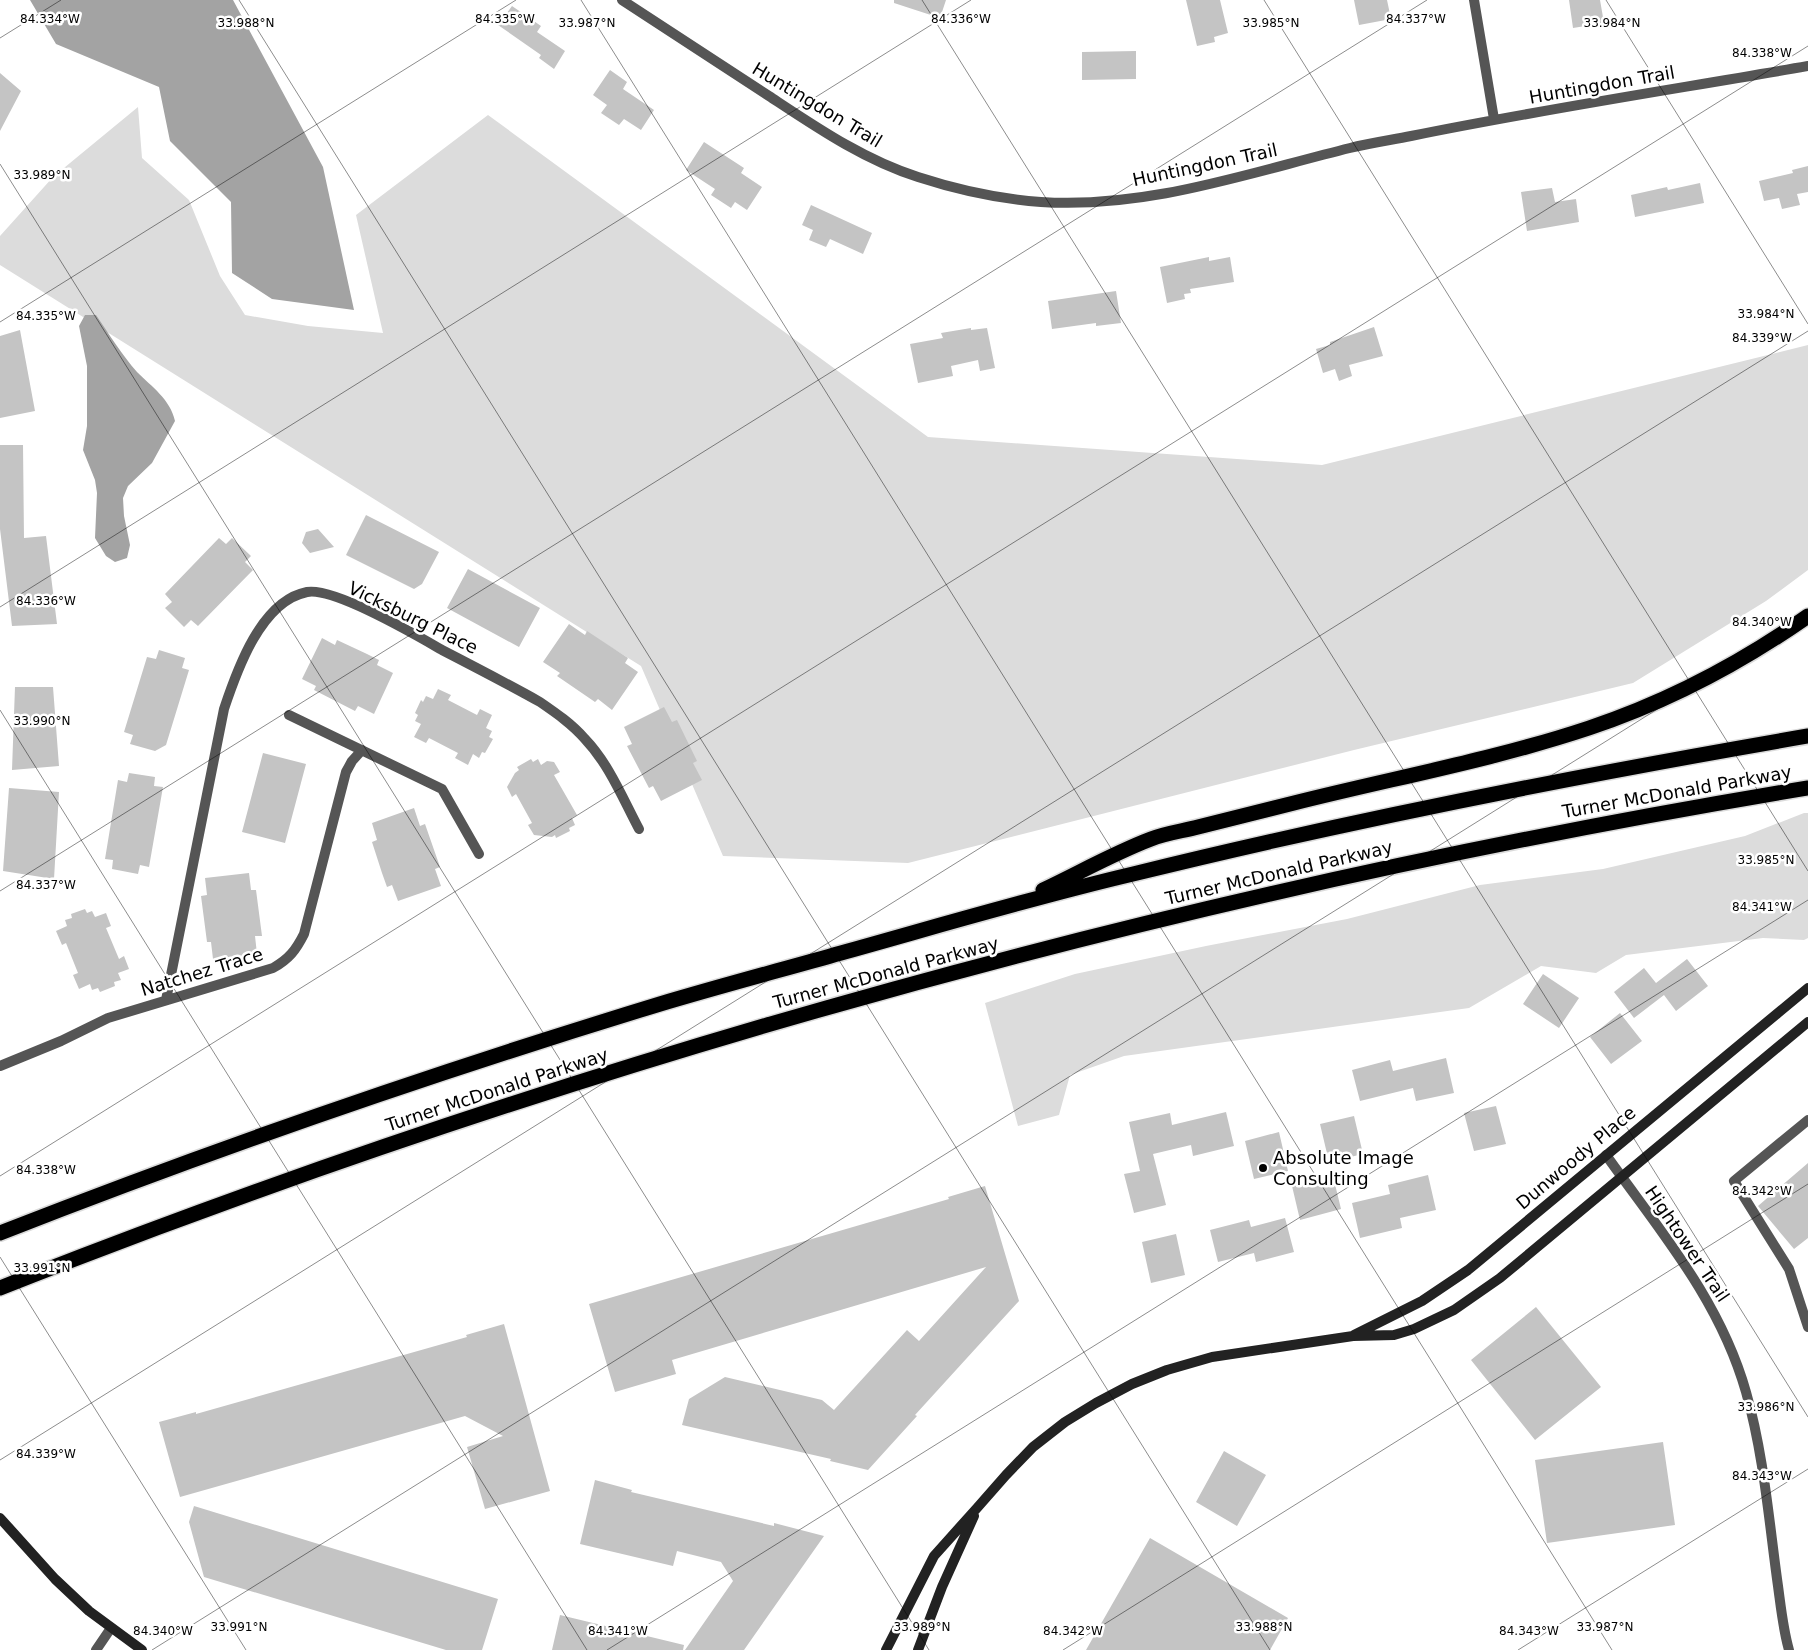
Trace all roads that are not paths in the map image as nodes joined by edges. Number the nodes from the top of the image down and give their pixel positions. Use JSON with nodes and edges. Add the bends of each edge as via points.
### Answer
{"nodes":[{"id":1,"x":622,"y":0,"type":"edge"},
{"id":2,"x":1474,"y":0,"type":"edge"},
{"id":3,"x":1808,"y":66,"type":"edge"},
{"id":4,"x":1494,"y":119,"type":"junction"},
{"id":5,"x":1808,"y":616,"type":"edge"},
{"id":6,"x":289,"y":715,"type":"dead end"},
{"id":7,"x":1808,"y":736,"type":"edge"},
{"id":8,"x":362,"y":750,"type":"junction"},
{"id":9,"x":1808,"y":788,"type":"edge"},
{"id":10,"x":639,"y":829,"type":"dead end"},
{"id":11,"x":480,"y":854,"type":"dead end"},
{"id":12,"x":1011,"y":905,"type":"junction"},
{"id":13,"x":1808,"y":988,"type":"edge"},
{"id":14,"x":166,"y":1000,"type":"junction"},
{"id":15,"x":1808,"y":1022,"type":"edge"},
{"id":16,"x":0,"y":1066,"type":"edge"},
{"id":17,"x":1808,"y":1120,"type":"edge"},
{"id":18,"x":1606,"y":1155,"type":"junction"},
{"id":19,"x":1621,"y":1177,"type":"junction"},
{"id":20,"x":0,"y":1233,"type":"edge"},
{"id":21,"x":0,"y":1288,"type":"edge"},
{"id":22,"x":1808,"y":1328,"type":"edge"},
{"id":23,"x":1353,"y":1336,"type":"junction"},
{"id":24,"x":977,"y":1508,"type":"junction"},
{"id":25,"x":0,"y":1518,"type":"edge"},
{"id":26,"x":111,"y":1628,"type":"junction"},
{"id":27,"x":96,"y":1650,"type":"edge"},
{"id":28,"x":142,"y":1650,"type":"edge"},
{"id":29,"x":886,"y":1650,"type":"edge"},
{"id":30,"x":918,"y":1650,"type":"edge"},
{"id":31,"x":1788,"y":1650,"type":"edge"}],
"edges":[{"from":1,"to":4,"type":"street","name":"Huntingdon Trail","via":[[810,123],[872,158],[915,176],[1007,198],[1080,202],[1156,196],[1352,147]]},
{"from":2,"to":4,"type":"street"},
{"from":3,"to":4,"type":"street","name":"Huntingdon Trail"},
{"from":5,"to":12,"type":"highway","via":[[1685,688],[1590,728],[1469,762],[1152,838]]},
{"from":6,"to":8,"type":"street"},
{"from":7,"to":12,"type":"highway","name":"Turner McDonald Parkway","via":[[1414,810]]},
{"from":8,"to":11,"type":"street","via":[[442,790]]},
{"from":8,"to":14,"type":"street","name":"Natchez Trace","via":[[346,772],[304,934],[295,952],[274,968]]},
{"from":9,"to":21,"type":"highway","name":"Turner McDonald Parkway","via":[[1511,842],[1328,881],[1142,924],[864,997],[494,1109],[216,1206]]},
{"from":10,"to":14,"type":"street","name":"Vicksburg Place","via":[[601,758],[566,720],[540,702],[375,614],[323,593],[306,592],[284,602],[269,615],[235,676],[224,709]]},
{"from":12,"to":20,"type":"highway","name":"Turner McDonald Parkway","via":[[666,1002],[480,1061],[262,1135]]},
{"from":13,"to":18,"type":"street","name":"Dunwoody Place"},
{"from":14,"to":16,"type":"street","name":"Natchez Trace","via":[[108,1018]]},
{"from":15,"to":19,"type":"street","name":"Dunwoody Place"},
{"from":17,"to":22,"type":"street","via":[[1734,1181],[1789,1269]]},
{"from":18,"to":19,"type":"street","name":"Hightower Trail"},
{"from":18,"to":23,"type":"street","name":"Dunwoody Place","via":[[1445,1287]]},
{"from":19,"to":23,"type":"street","name":"Dunwoody Place","via":[[1500,1278],[1454,1310],[1414,1330]]},
{"from":19,"to":31,"type":"street","name":"Hightower Trail","via":[[1693,1275],[1726,1336],[1740,1373],[1757,1437]]},
{"from":23,"to":24,"type":"street","name":"Dunwoody Place","via":[[1212,1357],[1132,1384],[1065,1422],[1033,1447]]},
{"from":24,"to":29,"type":"street","name":"Dunwoody Place","via":[[934,1556]]},
{"from":24,"to":30,"type":"street","name":"Dunwoody Place"},
{"from":25,"to":26,"type":"street","via":[[55,1579]]},
{"from":26,"to":27,"type":"street"},
{"from":26,"to":28,"type":"street"}]}
